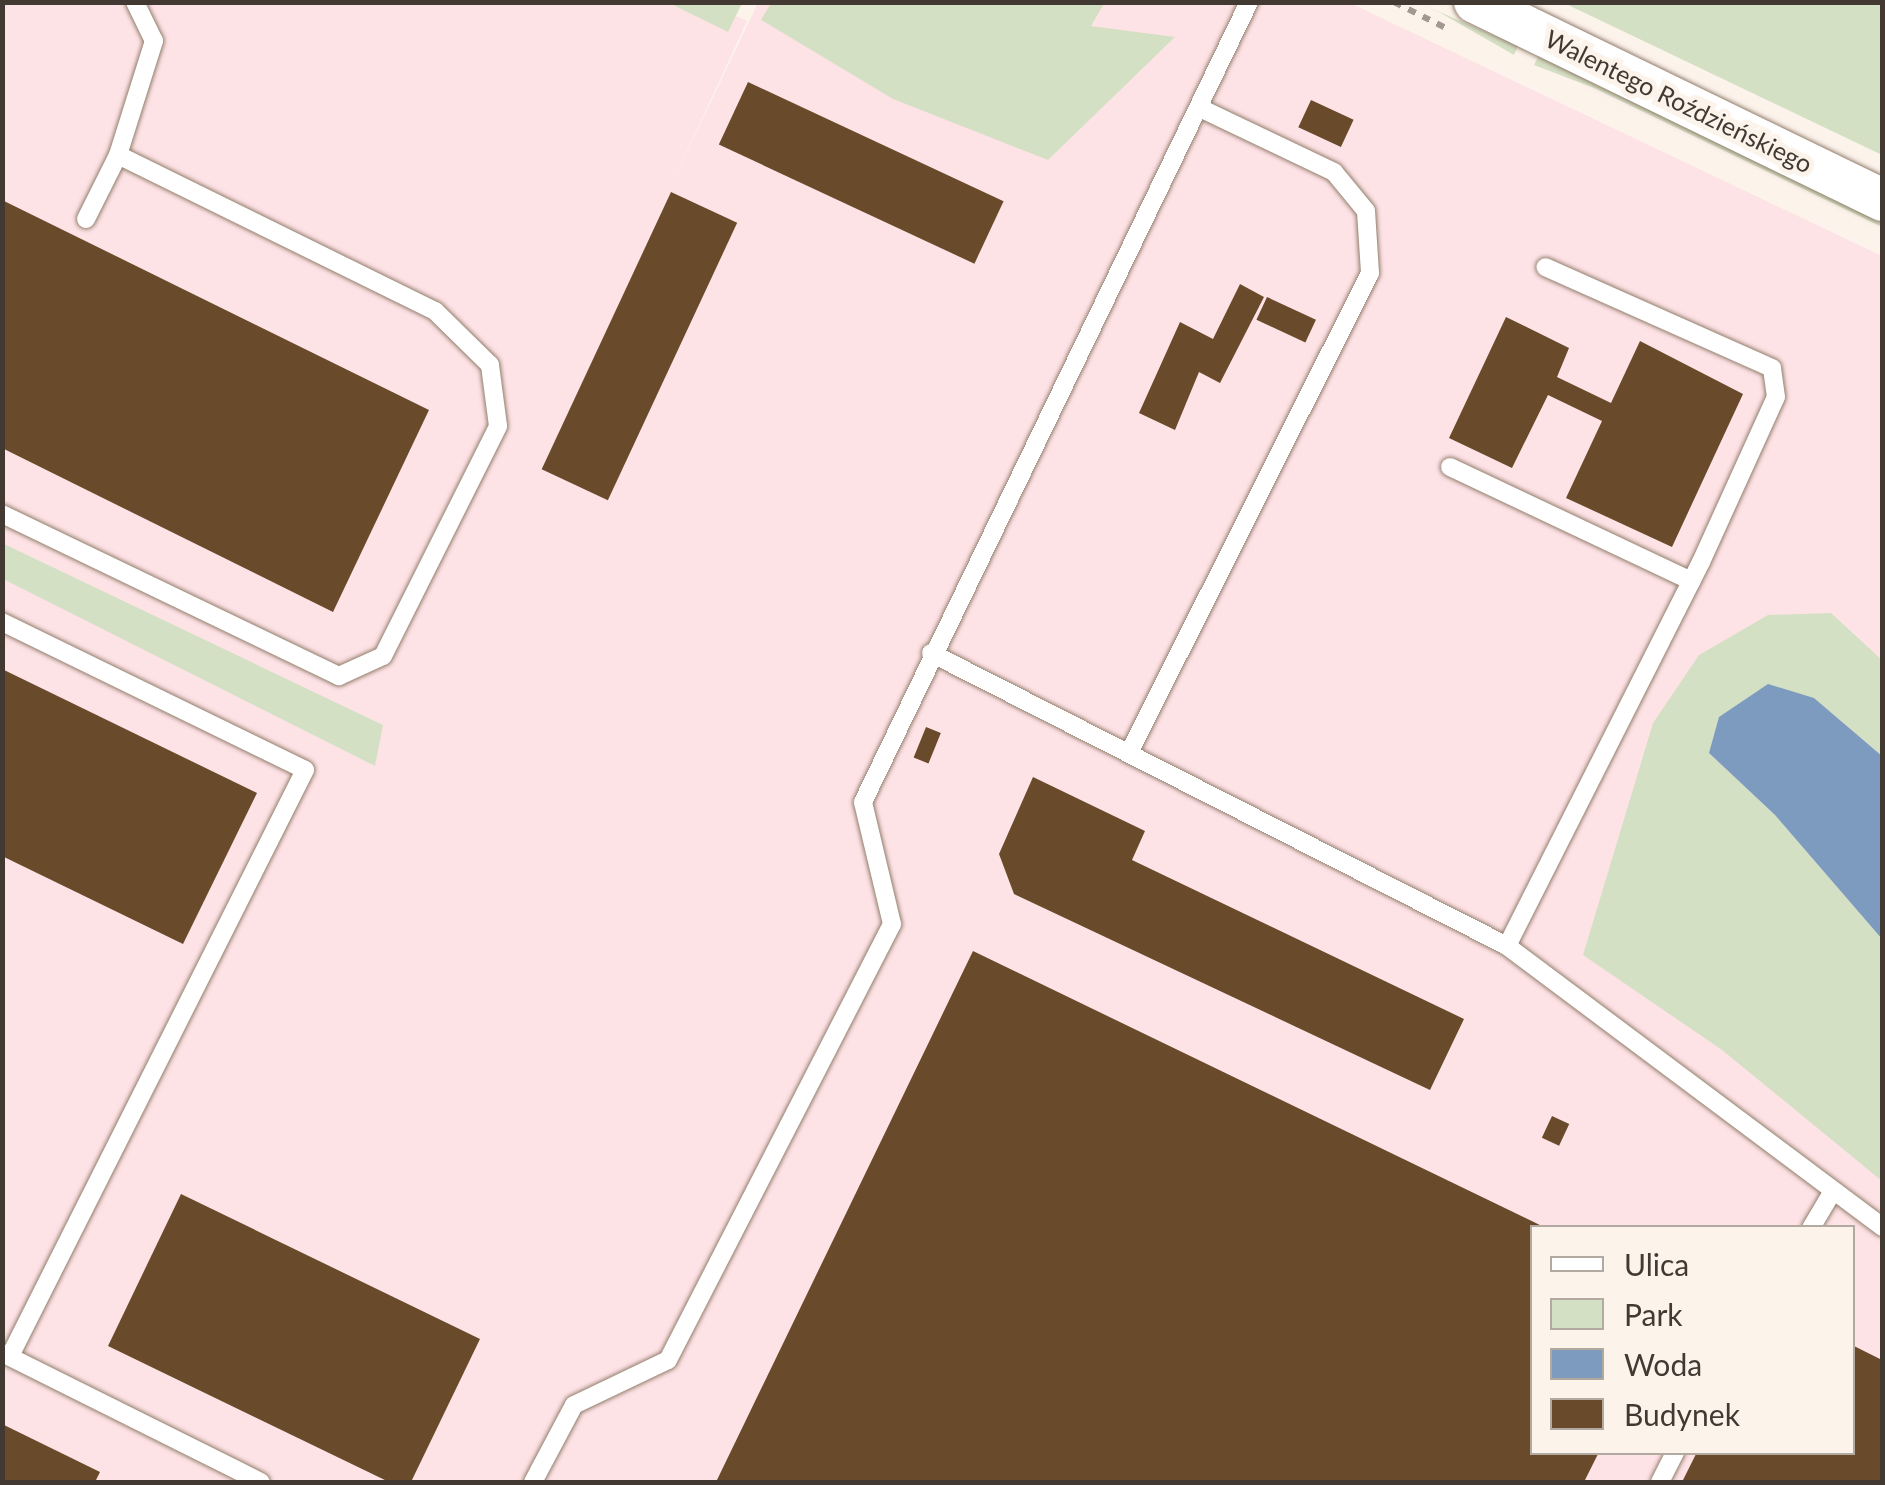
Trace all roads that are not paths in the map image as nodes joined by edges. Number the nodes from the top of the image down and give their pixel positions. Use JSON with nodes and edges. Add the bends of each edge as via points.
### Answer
{"nodes":[{"id":1,"x":136,"y":2,"type":"edge"},
{"id":2,"x":1249,"y":2,"type":"edge"},
{"id":3,"x":1475,"y":2,"type":"edge"},
{"id":4,"x":1200,"y":108,"type":"junction"},
{"id":5,"x":118,"y":155,"type":"junction"},
{"id":6,"x":1882,"y":200,"type":"edge"},
{"id":7,"x":86,"y":219,"type":"dead end"},
{"id":8,"x":1545,"y":267,"type":"dead end"},
{"id":9,"x":1450,"y":467,"type":"dead end"},
{"id":10,"x":2,"y":514,"type":"edge"},
{"id":11,"x":1691,"y":581,"type":"junction"},
{"id":12,"x":2,"y":622,"type":"edge"},
{"id":13,"x":931,"y":653,"type":"junction"},
{"id":14,"x":1129,"y":754,"type":"junction"},
{"id":15,"x":1507,"y":946,"type":"junction"},
{"id":16,"x":1833,"y":1192,"type":"junction"},
{"id":17,"x":1813,"y":1225,"type":"edge"},
{"id":18,"x":1882,"y":1228,"type":"edge"},
{"id":19,"x":6,"y":1355,"type":"edge"},
{"id":20,"x":1674,"y":1455,"type":"edge"},
{"id":21,"x":260,"y":1482,"type":"edge"},
{"id":22,"x":532,"y":1482,"type":"edge"},
{"id":23,"x":1660,"y":1482,"type":"edge"}],
"edges":[{"from":1,"to":5,"type":"lane","via":[[154,41]]},
{"from":2,"to":4,"type":"lane"},
{"from":3,"to":6,"type":"street","name":"Walentego Roździeńskiego"},
{"from":4,"to":13,"type":"lane"},
{"from":4,"to":14,"type":"lane","via":[[1334,172],[1366,212],[1370,273]]},
{"from":5,"to":7,"type":"lane"},
{"from":5,"to":10,"type":"lane","via":[[435,311],[490,364],[498,426],[383,656],[339,676]]},
{"from":8,"to":11,"type":"lane","via":[[1772,368],[1776,397]]},
{"from":9,"to":11,"type":"lane"},
{"from":11,"to":15,"type":"lane"},
{"from":12,"to":19,"type":"lane","via":[[306,770]]},
{"from":13,"to":14,"type":"lane"},
{"from":13,"to":22,"type":"lane","via":[[862,802],[892,924],[668,1360],[574,1406]]},
{"from":14,"to":15,"type":"lane"},
{"from":15,"to":16,"type":"lane"},
{"from":16,"to":17,"type":"lane"},
{"from":16,"to":18,"type":"lane"},
{"from":19,"to":21,"type":"lane"},
{"from":20,"to":23,"type":"lane"}]}
